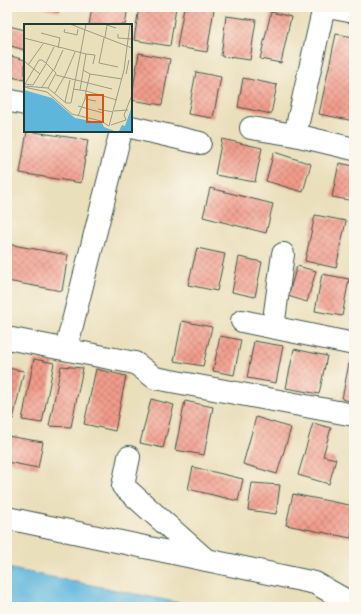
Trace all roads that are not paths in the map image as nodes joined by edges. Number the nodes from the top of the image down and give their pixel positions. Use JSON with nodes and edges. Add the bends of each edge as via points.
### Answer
{"nodes":[{"id":1,"x":324,"y":7,"type":"edge"},
{"id":2,"x":328,"y":7,"type":"edge"},
{"id":3,"x":354,"y":12,"type":"edge"},
{"id":4,"x":7,"y":100,"type":"edge"},
{"id":5,"x":24,"y":104,"type":"edge"},
{"id":6,"x":132,"y":127,"type":"edge"},
{"id":7,"x":251,"y":128,"type":"dead end"},
{"id":8,"x":121,"y":132,"type":"edge"},
{"id":9,"x":295,"y":135,"type":"junction"},
{"id":10,"x":200,"y":143,"type":"dead end"},
{"id":11,"x":354,"y":149,"type":"edge"},
{"id":12,"x":283,"y":254,"type":"dead end"},
{"id":13,"x":242,"y":321,"type":"dead end"},
{"id":14,"x":273,"y":327,"type":"junction"},
{"id":15,"x":7,"y":338,"type":"edge"},
{"id":16,"x":354,"y":344,"type":"edge"},
{"id":17,"x":66,"y":349,"type":"junction"},
{"id":18,"x":354,"y":416,"type":"edge"},
{"id":19,"x":129,"y":457,"type":"dead end"},
{"id":20,"x":7,"y":518,"type":"edge"},
{"id":21,"x":207,"y":561,"type":"junction"},
{"id":22,"x":354,"y":607,"type":"edge"}],
"edges":[{"from":1,"to":9,"type":"street"},
{"from":2,"to":3,"type":"street"},
{"from":4,"to":5,"type":"street"},
{"from":6,"to":10,"type":"street"},
{"from":7,"to":9,"type":"street"},
{"from":8,"to":17,"type":"street"},
{"from":9,"to":11,"type":"street"},
{"from":12,"to":14,"type":"street"},
{"from":13,"to":14,"type":"street"},
{"from":14,"to":16,"type":"street"},
{"from":15,"to":17,"type":"street"},
{"from":17,"to":18,"type":"street","via":[[135,363],[154,378]]},
{"from":19,"to":21,"type":"street","via":[[123,486]]},
{"from":20,"to":21,"type":"street"},
{"from":21,"to":22,"type":"street","via":[[314,583]]}]}
